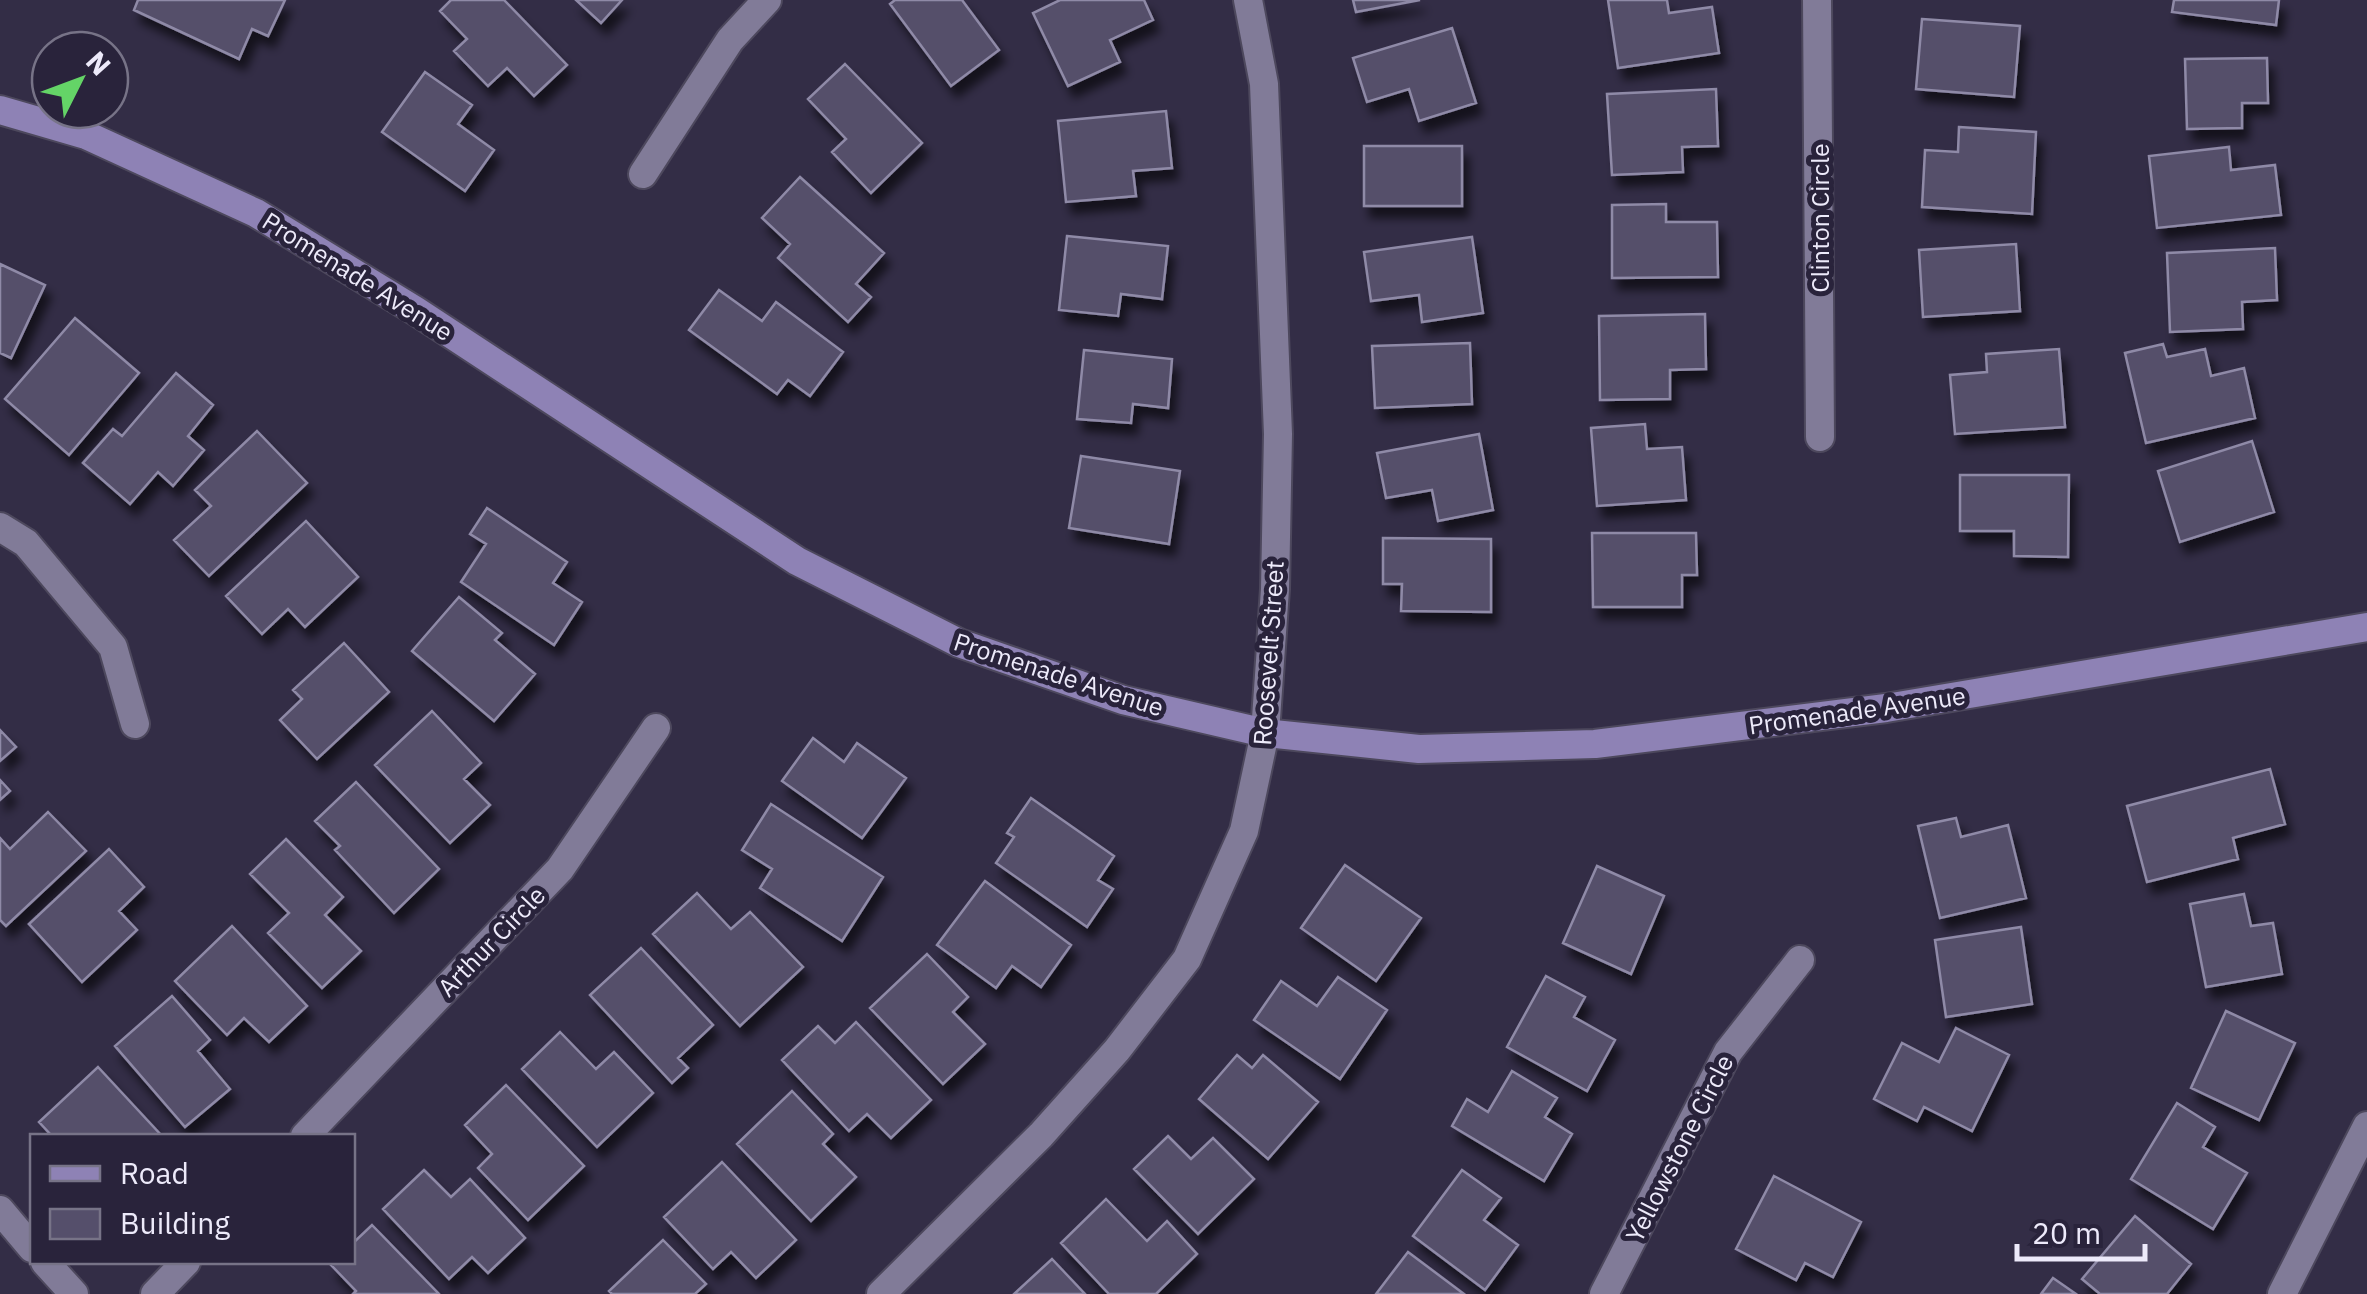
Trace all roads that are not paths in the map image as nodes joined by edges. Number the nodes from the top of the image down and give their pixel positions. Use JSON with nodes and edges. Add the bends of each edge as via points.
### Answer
{"nodes":[{"id":1,"x":767,"y":0,"type":"edge"},
{"id":2,"x":1248,"y":0,"type":"edge"},
{"id":3,"x":1818,"y":0,"type":"edge"},
{"id":4,"x":0,"y":110,"type":"edge"},
{"id":5,"x":643,"y":174,"type":"dead end"},
{"id":6,"x":1820,"y":437,"type":"dead end"},
{"id":7,"x":0,"y":527,"type":"edge"},
{"id":8,"x":2367,"y":627,"type":"edge"},
{"id":9,"x":135,"y":724,"type":"dead end"},
{"id":10,"x":656,"y":728,"type":"dead end"},
{"id":11,"x":1266,"y":733,"type":"junction"},
{"id":12,"x":1800,"y":960,"type":"dead end"},
{"id":13,"x":2367,"y":1126,"type":"edge"},
{"id":14,"x":307,"y":1134,"type":"edge"},
{"id":15,"x":0,"y":1210,"type":"edge"},
{"id":16,"x":30,"y":1246,"type":"edge"},
{"id":17,"x":47,"y":1264,"type":"edge"},
{"id":18,"x":184,"y":1264,"type":"edge"},
{"id":19,"x":1607,"y":1293,"type":"edge"},
{"id":20,"x":74,"y":1294,"type":"edge"},
{"id":21,"x":155,"y":1294,"type":"edge"},
{"id":22,"x":881,"y":1294,"type":"edge"},
{"id":23,"x":2282,"y":1294,"type":"edge"}],
"edges":[{"from":1,"to":5,"type":"street","via":[[730,40]]},
{"from":2,"to":11,"type":"street","name":"Roosevelt Street","via":[[1264,84],[1278,434]]},
{"from":3,"to":6,"type":"street","name":"Clinton Circle"},
{"from":4,"to":11,"type":"main road","name":"Promenade Avenue","via":[[86,135],[256,213],[797,561],[959,644],[1122,700]]},
{"from":7,"to":9,"type":"street","via":[[26,543],[113,646]]},
{"from":8,"to":11,"type":"main road","name":"Promenade Avenue","via":[[1886,708],[1595,744],[1419,749]]},
{"from":10,"to":14,"type":"street","name":"Arthur Circle","via":[[560,869]]},
{"from":11,"to":22,"type":"street","name":"Roosevelt Street","via":[[1244,831],[1188,959],[1041,1135]]},
{"from":12,"to":19,"type":"street","name":"Yellowstone Circle","via":[[1728,1052]]},
{"from":13,"to":23,"type":"street"},
{"from":15,"to":16,"type":"street"},
{"from":17,"to":20,"type":"street"},
{"from":18,"to":21,"type":"street"}]}
